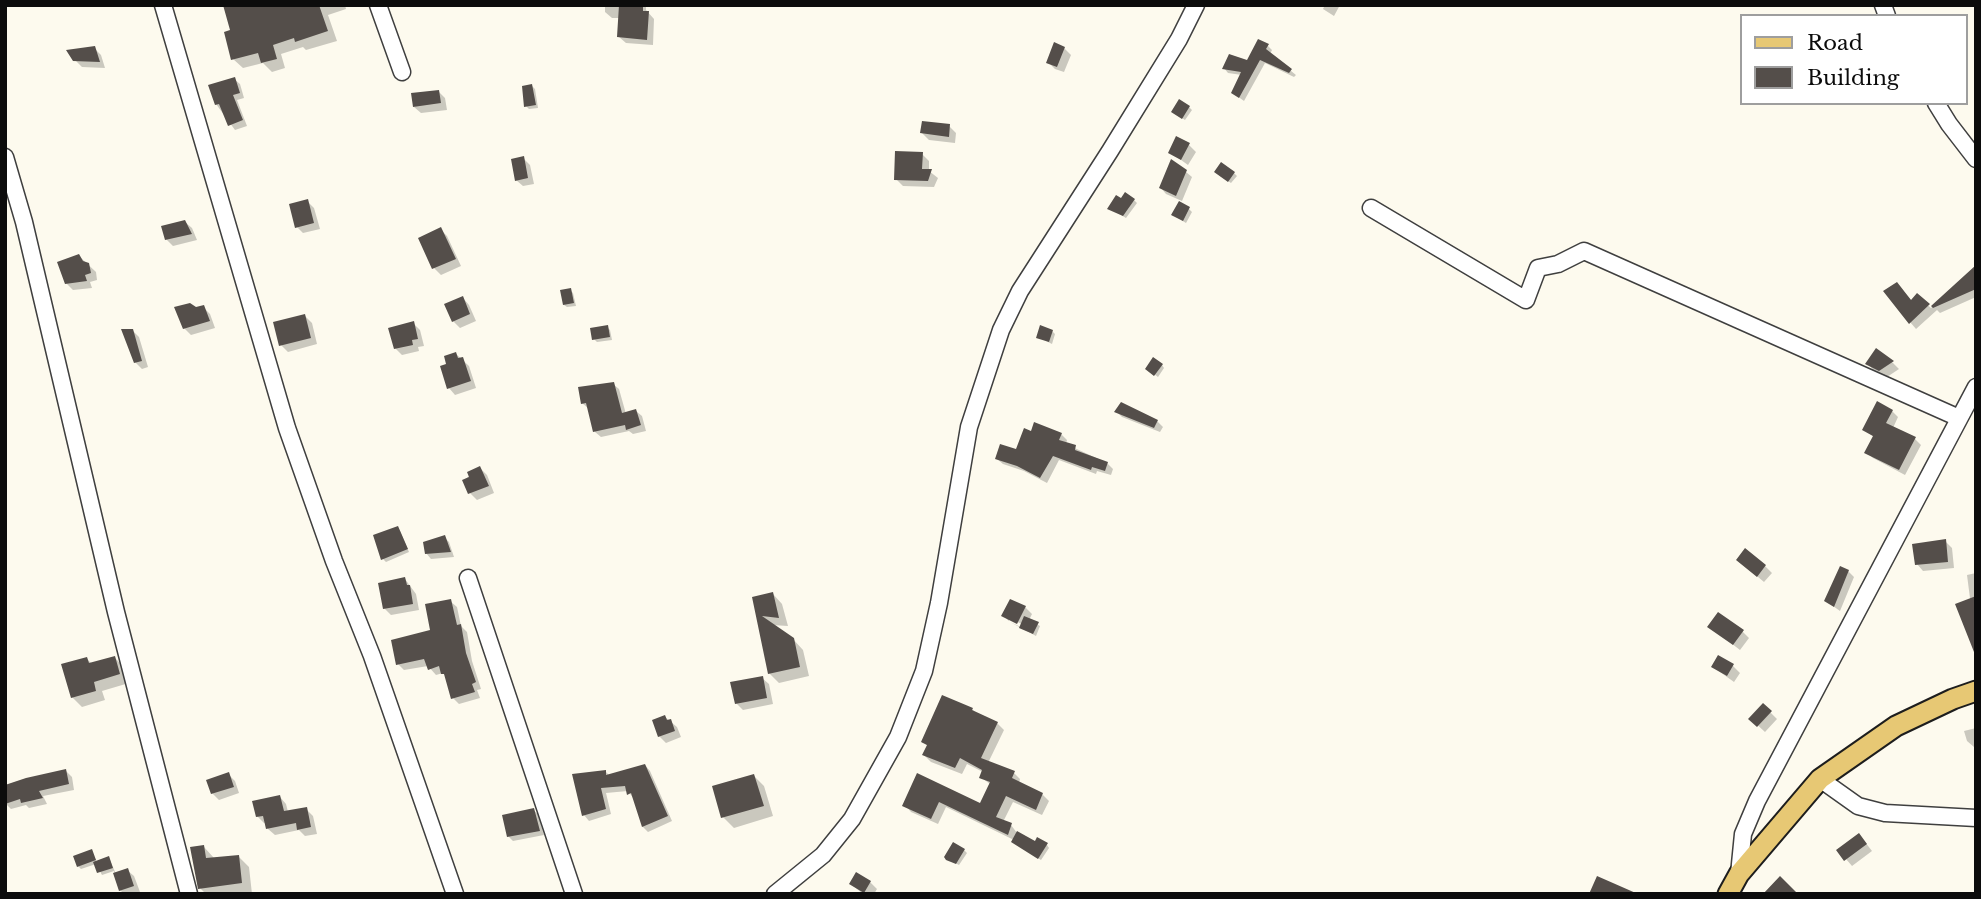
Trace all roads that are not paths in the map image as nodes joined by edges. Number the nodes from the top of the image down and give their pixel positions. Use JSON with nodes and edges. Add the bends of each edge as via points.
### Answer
{"nodes":[{"id":1,"x":163,"y":5,"type":"edge"},
{"id":2,"x":378,"y":5,"type":"edge"},
{"id":3,"x":1195,"y":5,"type":"edge"},
{"id":4,"x":402,"y":72,"type":"dead end"},
{"id":5,"x":1937,"y":105,"type":"edge"},
{"id":6,"x":5,"y":157,"type":"edge"},
{"id":7,"x":1976,"y":159,"type":"edge"},
{"id":8,"x":1371,"y":208,"type":"dead end"},
{"id":9,"x":1976,"y":387,"type":"edge"},
{"id":10,"x":1959,"y":418,"type":"junction"},
{"id":11,"x":468,"y":578,"type":"dead end"},
{"id":12,"x":1976,"y":691,"type":"edge"},
{"id":13,"x":1820,"y":779,"type":"junction"},
{"id":14,"x":1976,"y":818,"type":"edge"},
{"id":15,"x":1740,"y":874,"type":"junction"},
{"id":16,"x":188,"y":894,"type":"edge"},
{"id":17,"x":455,"y":894,"type":"edge"},
{"id":18,"x":573,"y":894,"type":"edge"},
{"id":19,"x":775,"y":894,"type":"edge"},
{"id":20,"x":1728,"y":894,"type":"edge"}],
"edges":[{"from":1,"to":17,"type":"street","via":[[287,428]]},
{"from":2,"to":4,"type":"street"},
{"from":3,"to":19,"type":"street","via":[[1179,39],[1020,291],[1001,330],[969,427],[924,671],[898,737],[852,819],[823,855]]},
{"from":5,"to":7,"type":"street"},
{"from":6,"to":16,"type":"street"},
{"from":8,"to":10,"type":"street","via":[[1526,300],[1538,268],[1584,251]]},
{"from":9,"to":10,"type":"street"},
{"from":10,"to":15,"type":"street","via":[[1757,801],[1743,834]]},
{"from":11,"to":18,"type":"street"},
{"from":12,"to":13,"type":"main road","via":[[1896,726]]},
{"from":13,"to":14,"type":"street","via":[[1858,806],[1885,813]]},
{"from":13,"to":15,"type":"main road"},
{"from":15,"to":20,"type":"main road"}]}
